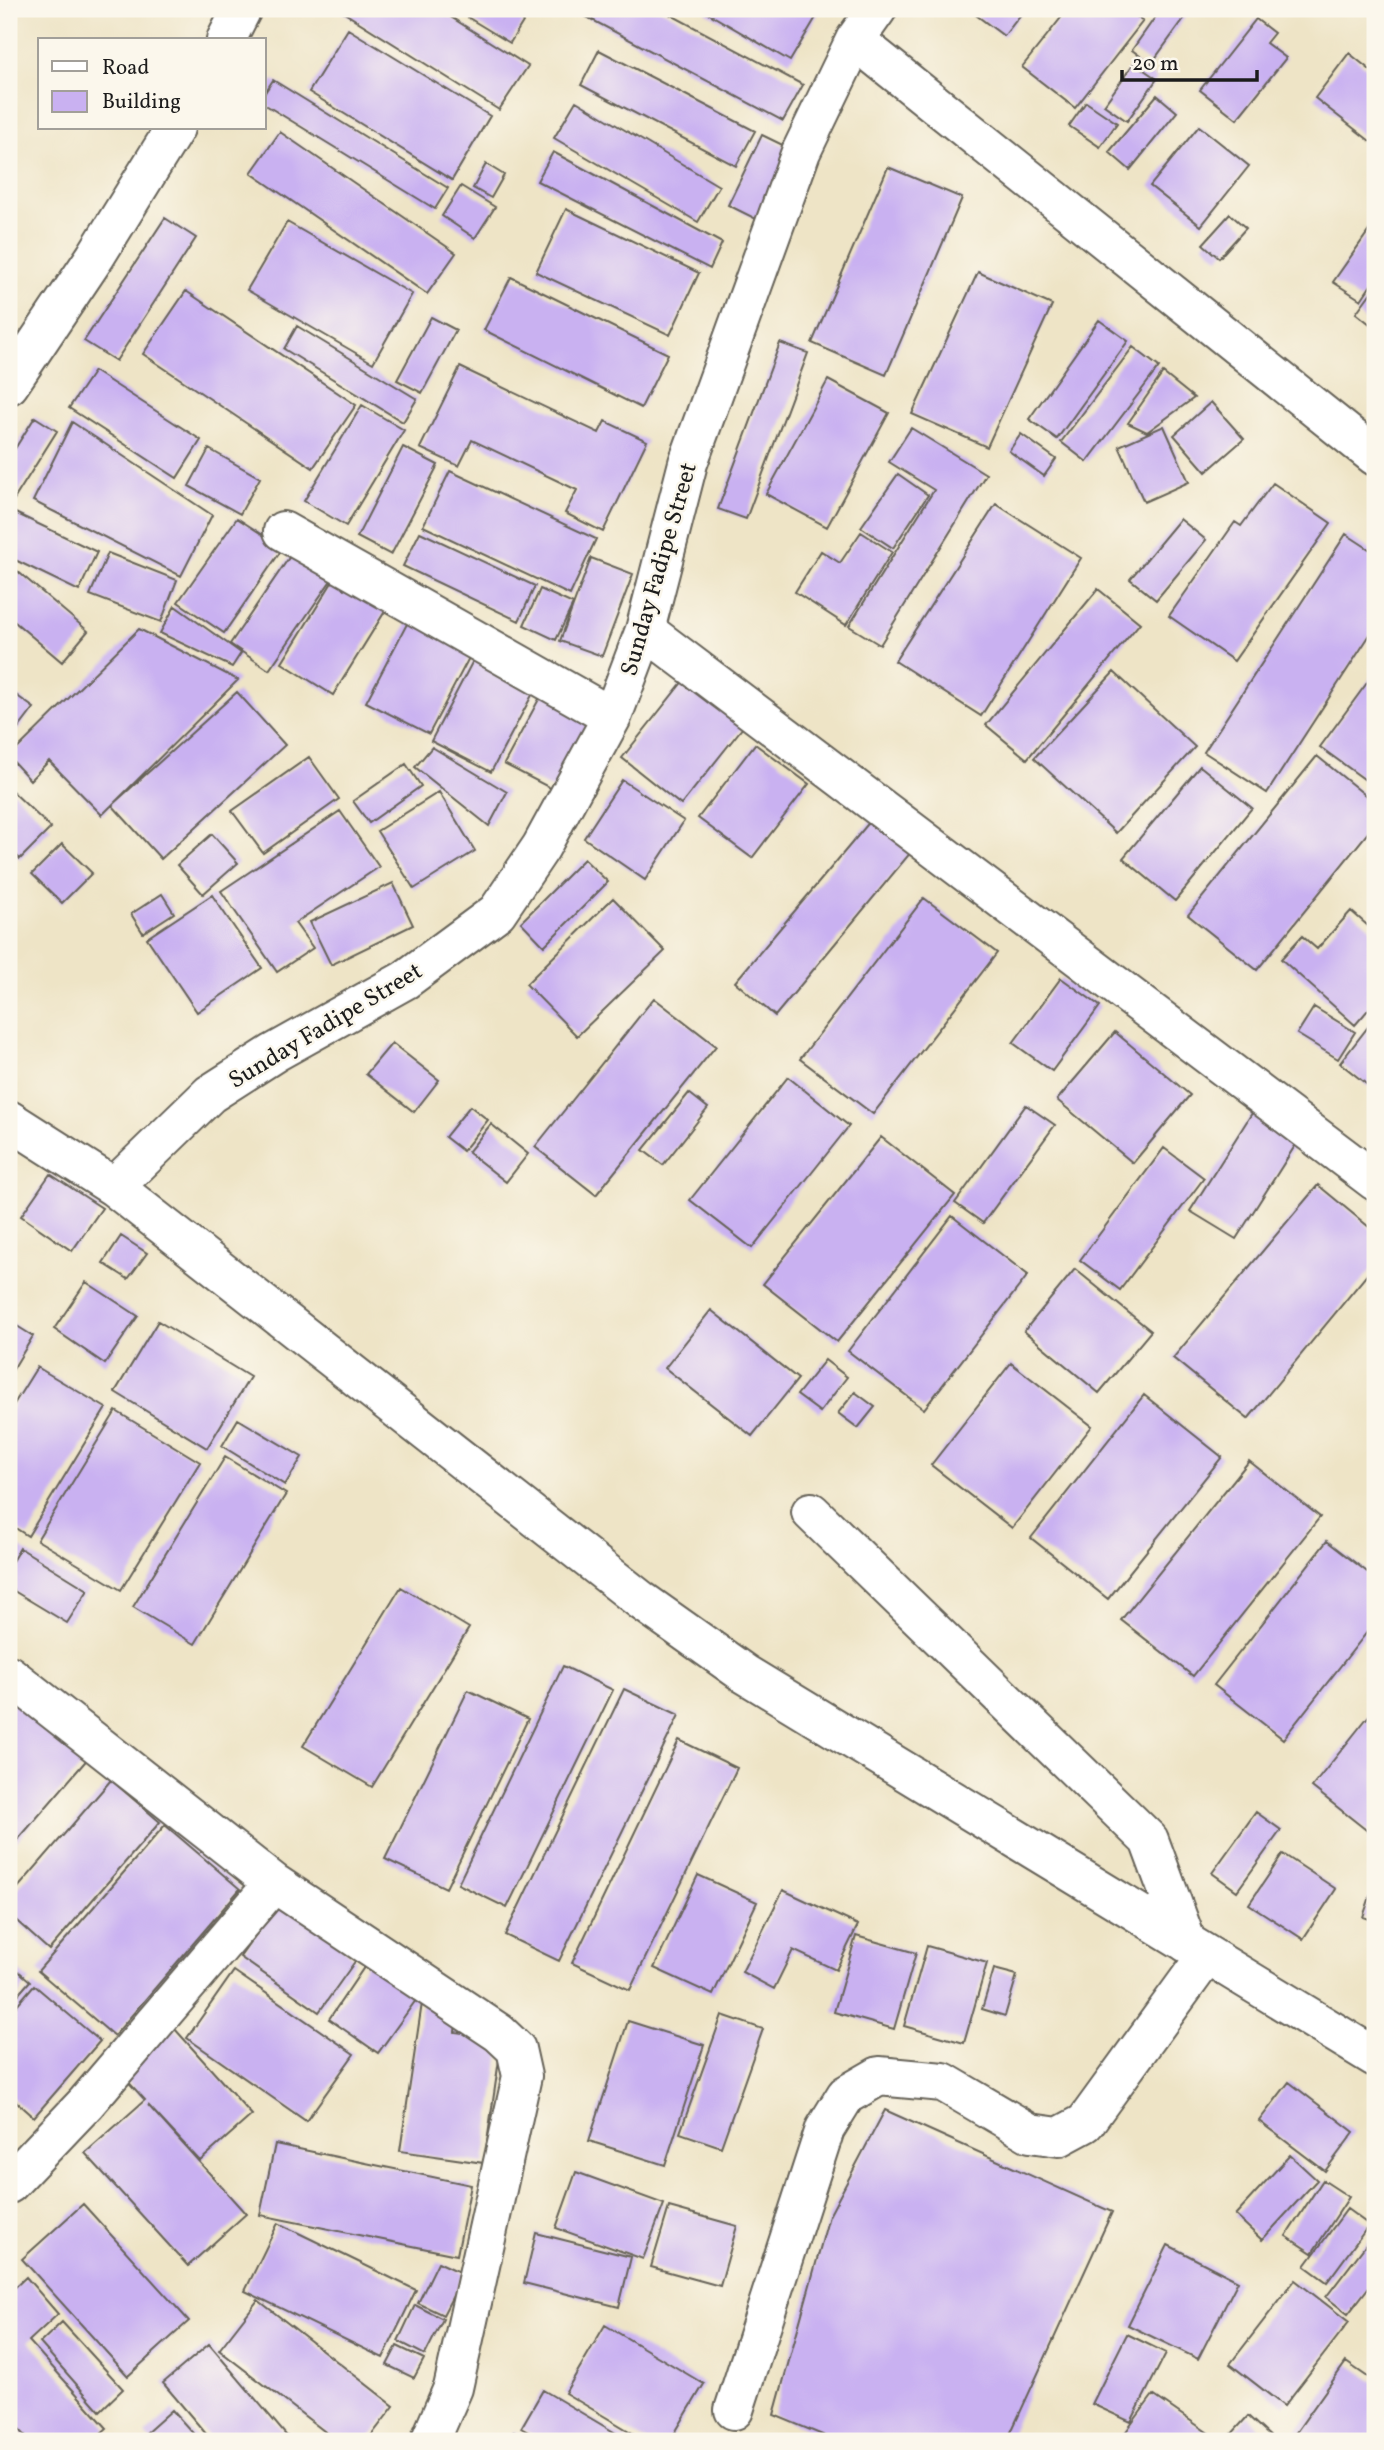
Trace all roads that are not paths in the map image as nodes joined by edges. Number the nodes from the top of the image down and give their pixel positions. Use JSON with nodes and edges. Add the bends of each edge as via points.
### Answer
{"nodes":[{"id":1,"x":242,"y":9,"type":"edge"},
{"id":2,"x":877,"y":9,"type":"edge"},
{"id":3,"x":227,"y":38,"type":"edge"},
{"id":4,"x":855,"y":40,"type":"junction"},
{"id":5,"x":174,"y":130,"type":"edge"},
{"id":6,"x":9,"y":385,"type":"edge"},
{"id":7,"x":1375,"y":456,"type":"edge"},
{"id":8,"x":283,"y":531,"type":"dead end"},
{"id":9,"x":645,"y":630,"type":"junction"},
{"id":10,"x":612,"y":717,"type":"junction"},
{"id":11,"x":9,"y":1120,"type":"edge"},
{"id":12,"x":1375,"y":1181,"type":"edge"},
{"id":13,"x":114,"y":1187,"type":"junction"},
{"id":14,"x":811,"y":1512,"type":"dead end"},
{"id":15,"x":9,"y":1675,"type":"edge"},
{"id":16,"x":274,"y":1883,"type":"junction"},
{"id":17,"x":1197,"y":1949,"type":"junction"},
{"id":18,"x":1375,"y":2057,"type":"edge"},
{"id":19,"x":9,"y":2184,"type":"edge"},
{"id":20,"x":734,"y":2410,"type":"dead end"},
{"id":21,"x":430,"y":2441,"type":"edge"}],
"edges":[{"from":1,"to":3,"type":"street"},
{"from":2,"to":4,"type":"street","name":"Sunday Fadipe Street"},
{"from":4,"to":7,"type":"street"},
{"from":4,"to":9,"type":"street","name":"Sunday Fadipe Street","via":[[801,152],[688,463]]},
{"from":5,"to":6,"type":"street"},
{"from":8,"to":10,"type":"street"},
{"from":9,"to":10,"type":"street","name":"Sunday Fadipe Street"},
{"from":9,"to":12,"type":"street"},
{"from":10,"to":13,"type":"street","name":"Sunday Fadipe Street","via":[[541,847],[497,912],[405,980],[210,1094]]},
{"from":11,"to":13,"type":"street"},
{"from":13,"to":17,"type":"street","via":[[642,1601],[745,1674]]},
{"from":14,"to":17,"type":"street","via":[[1149,1840]]},
{"from":15,"to":16,"type":"street"},
{"from":16,"to":19,"type":"street","via":[[86,2103]]},
{"from":16,"to":21,"type":"street","via":[[499,2032],[516,2049],[522,2076],[453,2388]]},
{"from":17,"to":18,"type":"street"},
{"from":17,"to":20,"type":"street","via":[[1085,2123],[1059,2137],[1030,2133],[943,2082],[879,2076],[846,2095],[825,2129]]}]}
